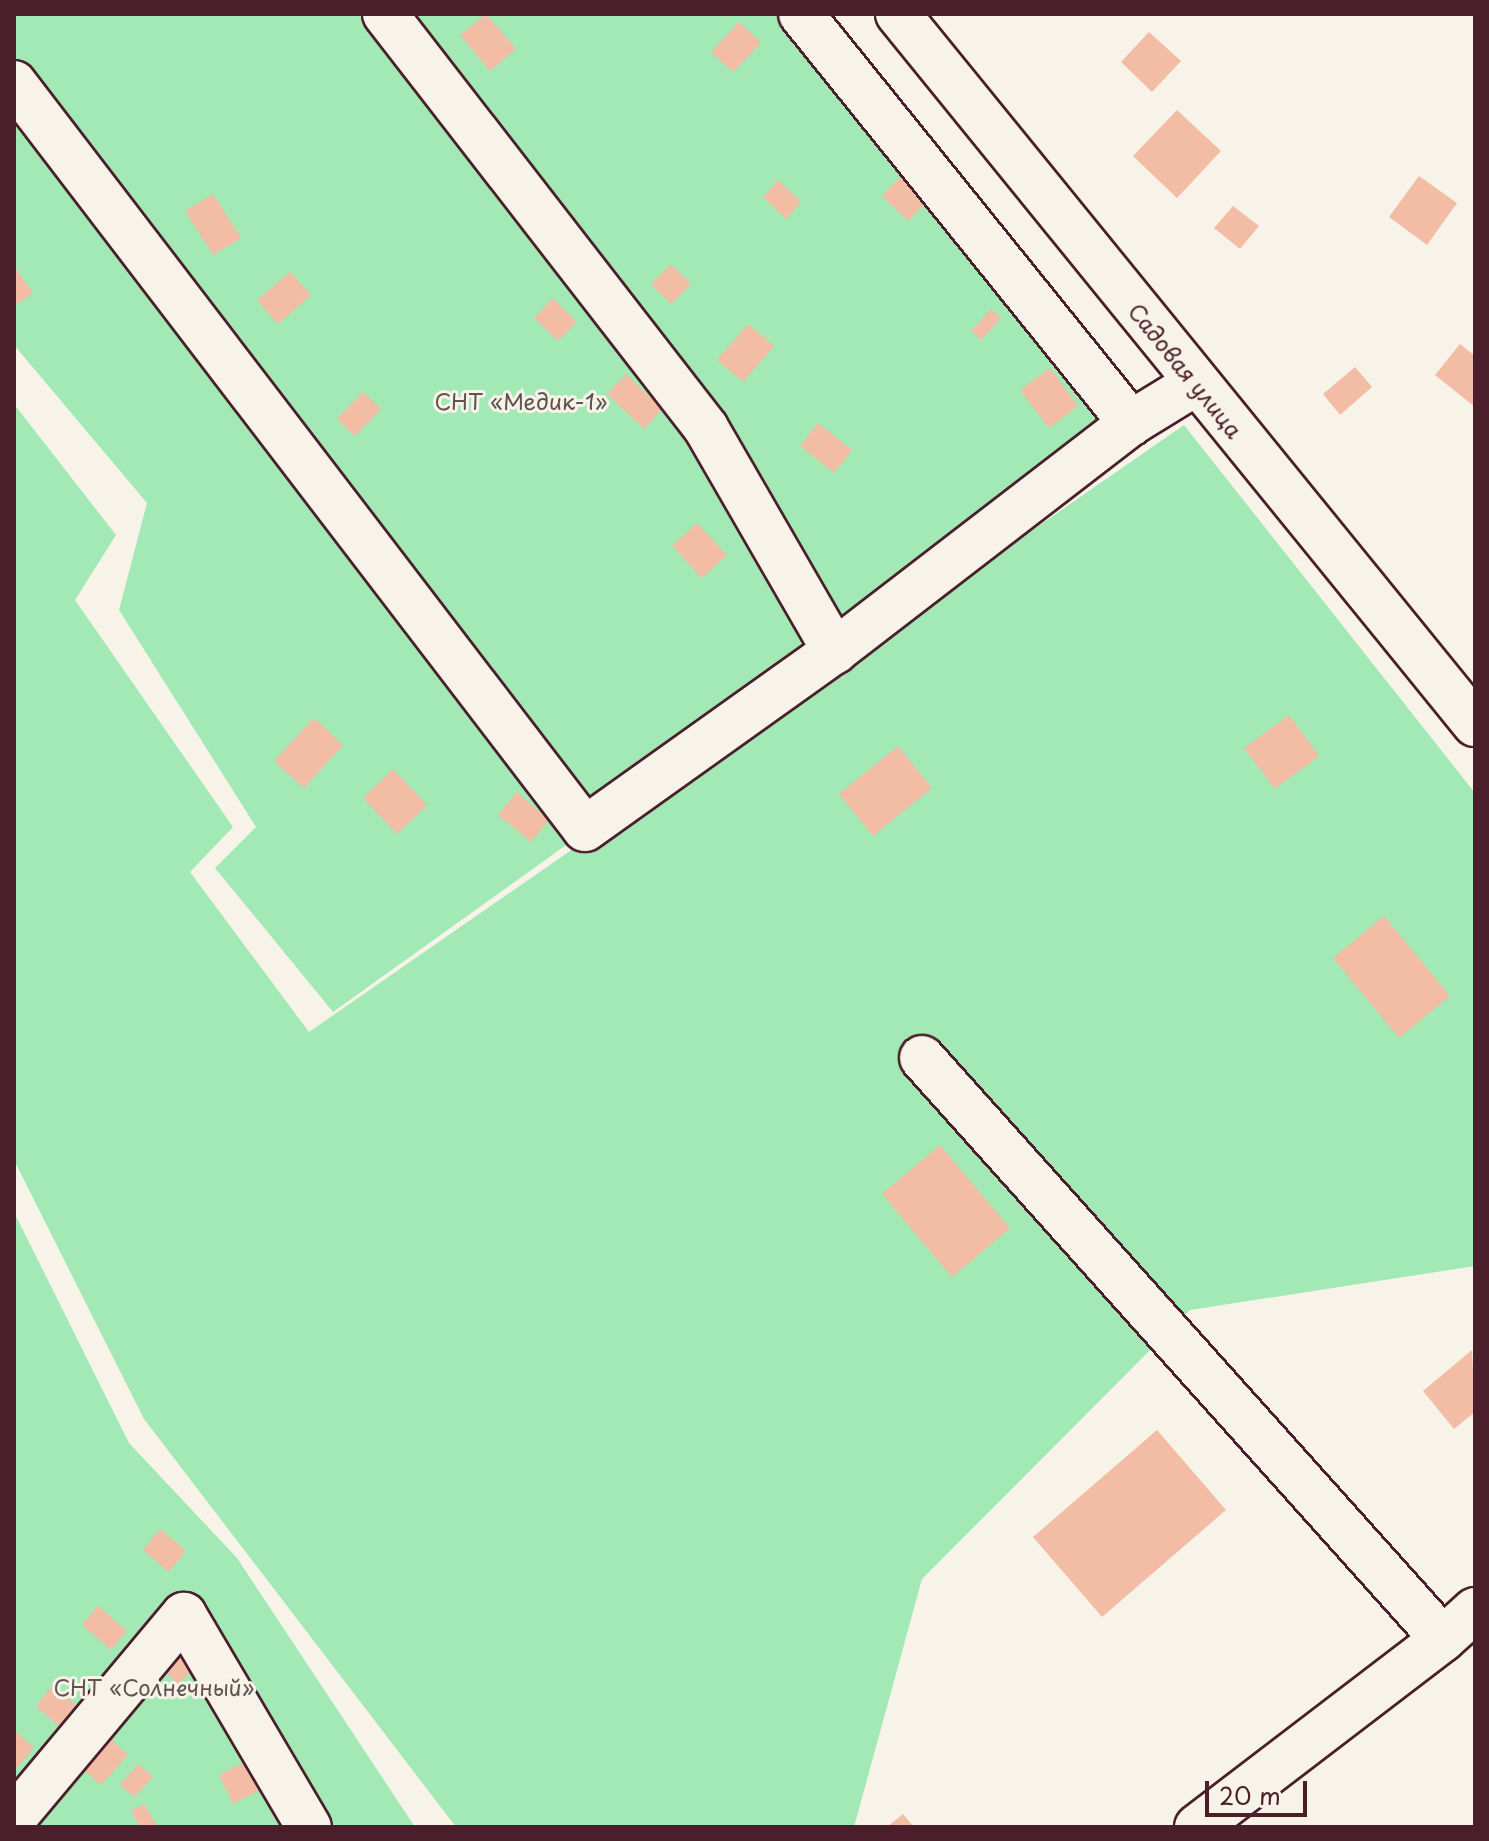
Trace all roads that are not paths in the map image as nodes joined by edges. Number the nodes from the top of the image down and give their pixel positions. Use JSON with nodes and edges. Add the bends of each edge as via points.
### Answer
{"nodes":[{"id":1,"x":385,"y":14,"type":"edge"},
{"id":2,"x":801,"y":14,"type":"edge"},
{"id":3,"x":898,"y":14,"type":"edge"},
{"id":4,"x":14,"y":83,"type":"edge"},
{"id":5,"x":1196,"y":383,"type":"junction"},
{"id":6,"x":1131,"y":423,"type":"junction"},
{"id":7,"x":835,"y":651,"type":"junction"},
{"id":8,"x":1475,"y":724,"type":"edge"},
{"id":9,"x":922,"y":1058,"type":"dead end"},
{"id":10,"x":1475,"y":1610,"type":"edge"},
{"id":11,"x":1443,"y":1639,"type":"junction"},
{"id":12,"x":14,"y":1818,"type":"edge"},
{"id":13,"x":309,"y":1827,"type":"edge"},
{"id":14,"x":1197,"y":1827,"type":"edge"}],
"edges":[{"from":1,"to":7,"type":"street","via":[[706,428]]},
{"from":2,"to":6,"type":"street"},
{"from":3,"to":5,"type":"street","name":"Садовая улица"},
{"from":4,"to":7,"type":"street","via":[[585,829]]},
{"from":5,"to":6,"type":"street"},
{"from":5,"to":8,"type":"street","name":"Садовая улица"},
{"from":6,"to":7,"type":"street"},
{"from":9,"to":11,"type":"street"},
{"from":10,"to":11,"type":"street"},
{"from":11,"to":14,"type":"street"},
{"from":12,"to":13,"type":"street","via":[[184,1615]]}]}
